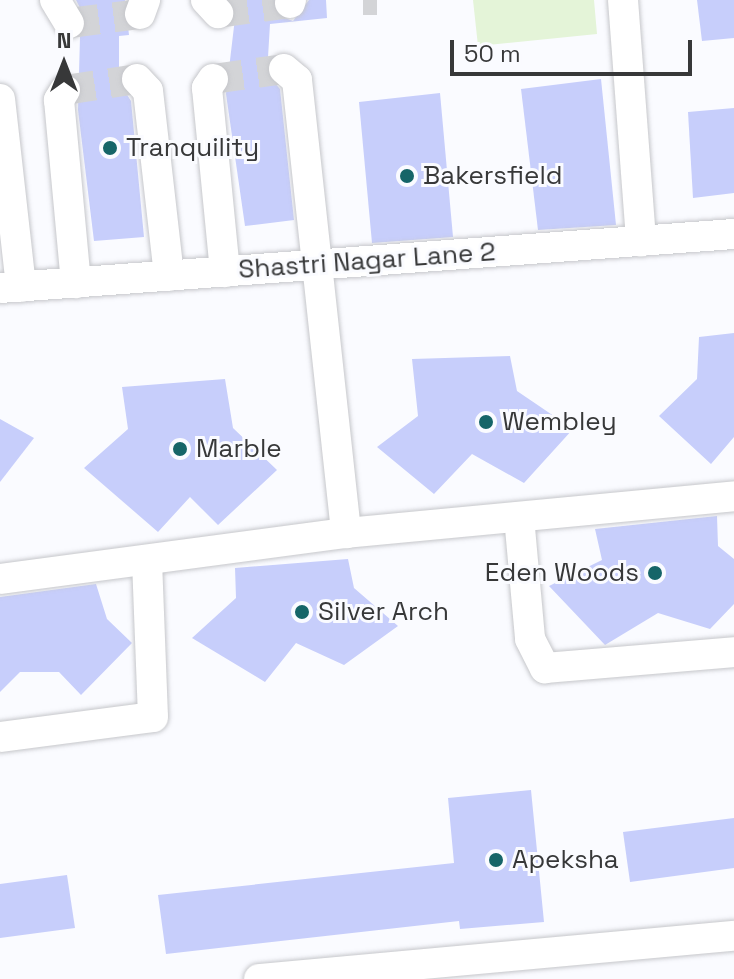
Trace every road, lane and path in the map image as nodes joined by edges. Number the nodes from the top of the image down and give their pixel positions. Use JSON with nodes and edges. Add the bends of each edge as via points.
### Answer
{"nodes":[{"id":1,"x":623,"y":0,"type":"edge"},
{"id":2,"x":284,"y":69,"type":"dead end"},
{"id":3,"x":137,"y":79,"type":"dead end"},
{"id":4,"x":213,"y":79,"type":"dead end"},
{"id":5,"x":65,"y":90,"type":"dead end"},
{"id":6,"x":0,"y":99,"type":"edge"},
{"id":7,"x":734,"y":234,"type":"edge"},
{"id":8,"x":641,"y":241,"type":"junction"},
{"id":9,"x":314,"y":265,"type":"junction"},
{"id":10,"x":225,"y":272,"type":"junction"},
{"id":11,"x":169,"y":276,"type":"junction"},
{"id":12,"x":76,"y":283,"type":"junction"},
{"id":13,"x":10,"y":288,"type":"edge"},
{"id":14,"x":734,"y":496,"type":"edge"},
{"id":15,"x":519,"y":517,"type":"junction"},
{"id":16,"x":346,"y":533,"type":"junction"},
{"id":17,"x":147,"y":560,"type":"junction"},
{"id":18,"x":0,"y":579,"type":"edge"},
{"id":19,"x":734,"y":652,"type":"edge"},
{"id":20,"x":0,"y":737,"type":"edge"},
{"id":21,"x":734,"y":936,"type":"edge"},
{"id":22,"x":259,"y":979,"type":"edge"}],
"edges":[{"from":1,"to":8,"type":"street"},
{"from":2,"to":9,"type":"street","via":[[297,80]]},
{"from":3,"to":11,"type":"street","via":[[148,91]]},
{"from":4,"to":10,"type":"street","via":[[207,88]]},
{"from":5,"to":12,"type":"street","via":[[59,100]]},
{"from":6,"to":13,"type":"street"},
{"from":7,"to":8,"type":"street","name":"Shastri Nagar Lane 2"},
{"from":8,"to":9,"type":"street","name":"Shastri Nagar Lane 2"},
{"from":9,"to":10,"type":"street","name":"Shastri Nagar Lane 2"},
{"from":9,"to":16,"type":"street"},
{"from":10,"to":11,"type":"street","name":"Shastri Nagar Lane 2"},
{"from":11,"to":12,"type":"street","name":"Shastri Nagar Lane 2"},
{"from":12,"to":13,"type":"street","name":"Shastri Nagar Lane 2"},
{"from":14,"to":15,"type":"street"},
{"from":15,"to":16,"type":"street"},
{"from":15,"to":19,"type":"street","via":[[530,639],[545,668]]},
{"from":16,"to":17,"type":"street"},
{"from":17,"to":18,"type":"street"},
{"from":17,"to":20,"type":"street","via":[[153,717]]},
{"from":21,"to":22,"type":"street"}]}
